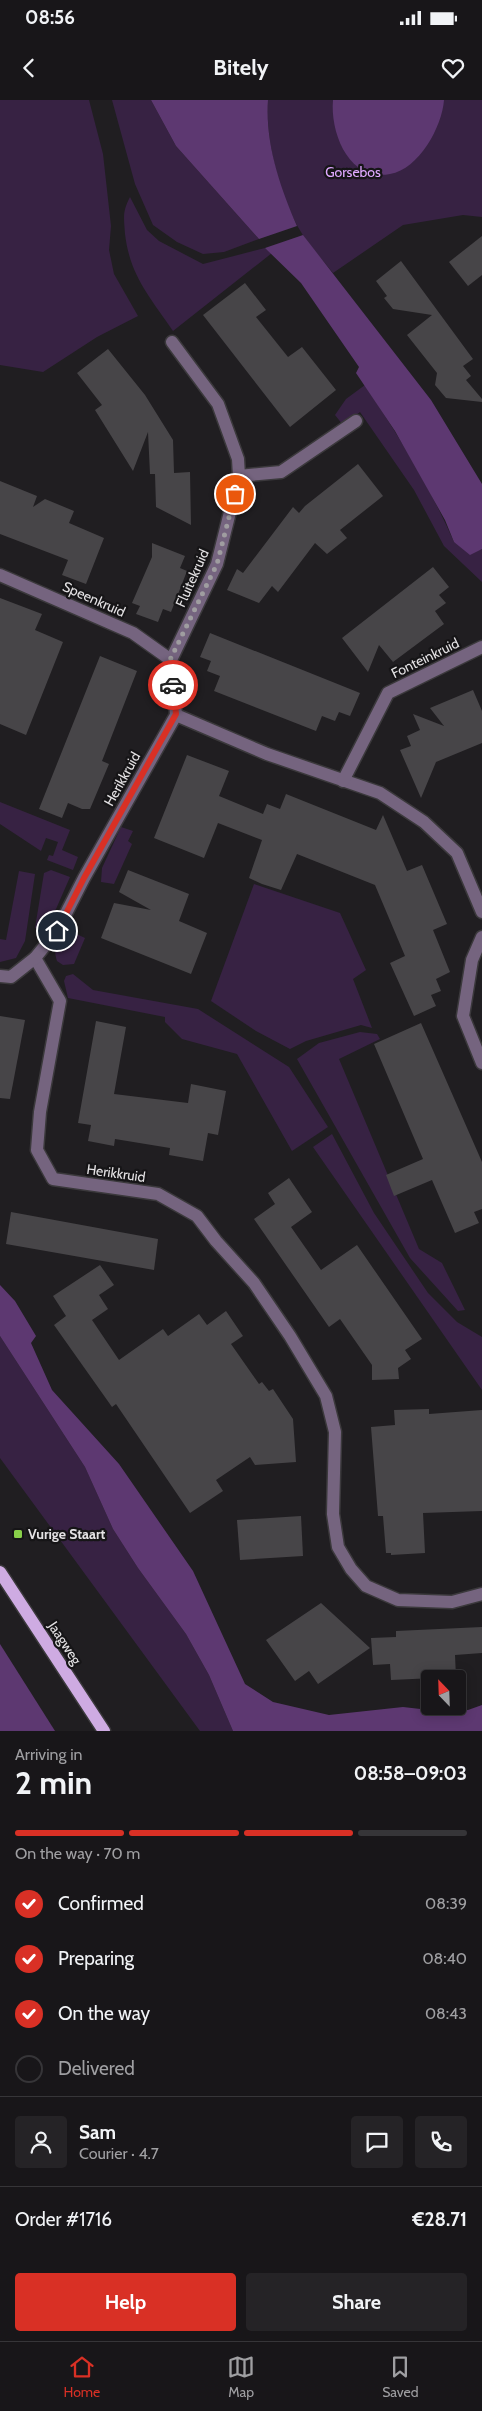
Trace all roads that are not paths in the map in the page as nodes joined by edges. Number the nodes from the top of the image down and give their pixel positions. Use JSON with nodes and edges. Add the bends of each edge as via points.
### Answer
{"nodes":[{"id":1,"x":172,"y":342,"type":"dead end"},
{"id":2,"x":356,"y":421,"type":"dead end"},
{"id":3,"x":239,"y":476,"type":"junction"},
{"id":4,"x":0,"y":575,"type":"edge"},
{"id":5,"x":482,"y":647,"type":"edge"},
{"id":6,"x":170,"y":660,"type":"junction"},
{"id":7,"x":176,"y":714,"type":"junction"},
{"id":8,"x":343,"y":781,"type":"junction"},
{"id":9,"x":482,"y":912,"type":"edge"},
{"id":10,"x":482,"y":937,"type":"edge"},
{"id":11,"x":35,"y":958,"type":"junction"},
{"id":12,"x":0,"y":976,"type":"edge"},
{"id":13,"x":482,"y":1063,"type":"edge"},
{"id":14,"x":0,"y":1572,"type":"edge"},
{"id":15,"x":482,"y":1594,"type":"edge"},
{"id":16,"x":104,"y":1731,"type":"edge"}],
"edges":[{"from":1,"to":3,"type":"street","name":"Fluitekruid","via":[[218,404],[238,459]]},
{"from":2,"to":3,"type":"street","via":[[281,472]]},
{"from":3,"to":6,"type":"street","name":"Fluitekruid","via":[[217,564]]},
{"from":4,"to":6,"type":"street","name":"Speenkruid","via":[[133,633]]},
{"from":5,"to":8,"type":"street","name":"Fonteinkruid","via":[[388,693]]},
{"from":6,"to":7,"type":"street"},
{"from":7,"to":8,"type":"street","via":[[267,754]]},
{"from":7,"to":11,"type":"street","name":"Herikkruid","via":[[57,931]]},
{"from":8,"to":9,"type":"street","via":[[380,793],[437,834],[457,853]]},
{"from":10,"to":13,"type":"street","via":[[472,960],[463,1016]]},
{"from":11,"to":12,"type":"street","via":[[11,977]]},
{"from":11,"to":15,"type":"street","name":"Herikkruid","via":[[60,1001],[40,1112],[37,1150],[53,1179],[158,1194],[196,1216],[254,1283],[326,1396],[335,1432],[333,1514],[338,1547],[366,1586],[398,1600],[452,1602]]},
{"from":14,"to":16,"type":"main road","name":"Jaagweg"}]}
